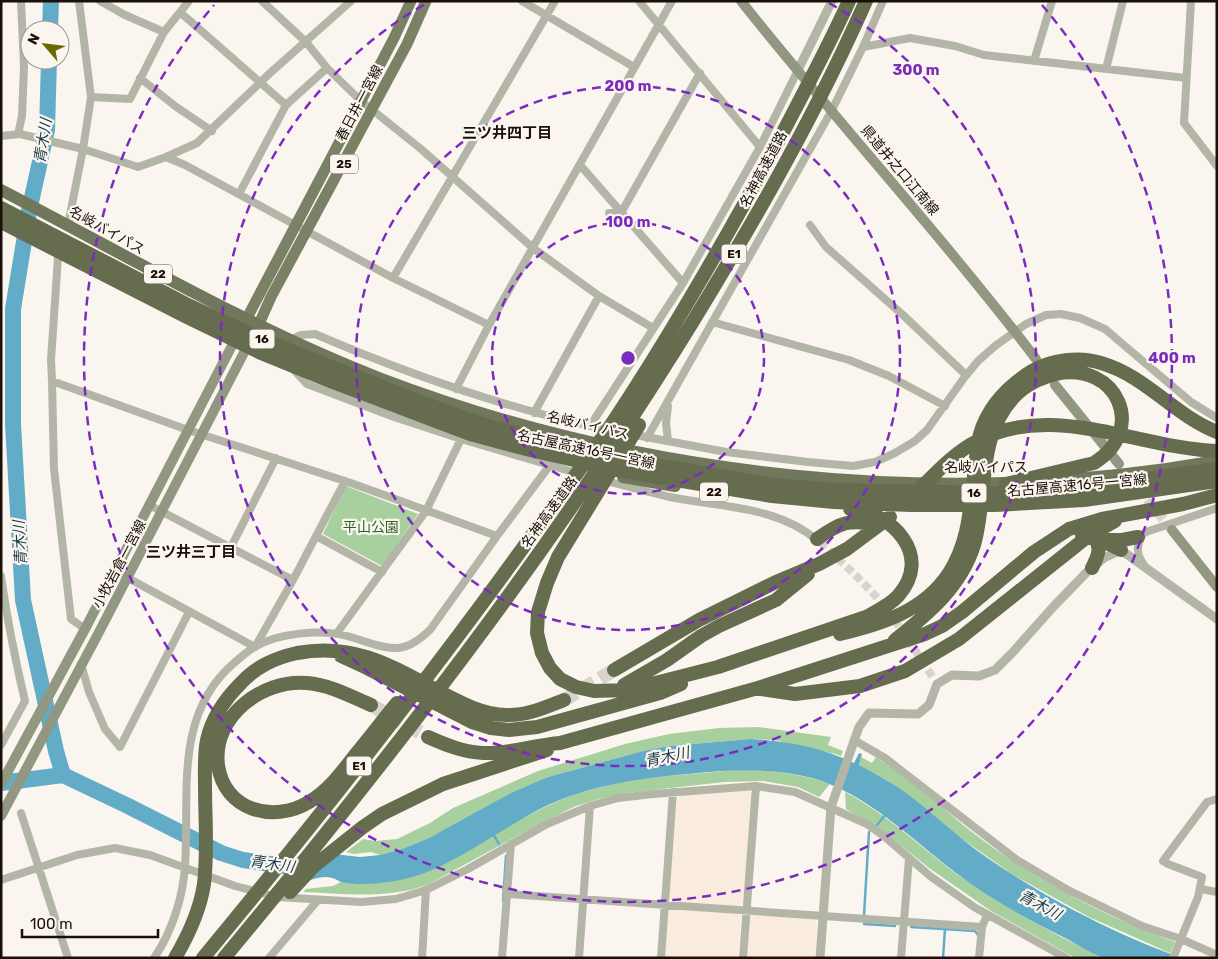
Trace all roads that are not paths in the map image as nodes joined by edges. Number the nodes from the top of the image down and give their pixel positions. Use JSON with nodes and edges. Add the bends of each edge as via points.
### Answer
{"nodes":[{"id":1,"x":22,"y":1,"type":"edge"},
{"id":2,"x":79,"y":1,"type":"edge"},
{"id":3,"x":100,"y":1,"type":"edge"},
{"id":4,"x":189,"y":1,"type":"edge"},
{"id":5,"x":262,"y":1,"type":"edge"},
{"id":6,"x":351,"y":1,"type":"edge"},
{"id":7,"x":411,"y":1,"type":"edge"},
{"id":8,"x":426,"y":1,"type":"edge"},
{"id":9,"x":522,"y":1,"type":"edge"},
{"id":10,"x":556,"y":1,"type":"edge"},
{"id":11,"x":639,"y":1,"type":"edge"},
{"id":12,"x":672,"y":1,"type":"edge"},
{"id":13,"x":741,"y":1,"type":"edge"},
{"id":14,"x":832,"y":1,"type":"edge"},
{"id":15,"x":849,"y":1,"type":"edge"},
{"id":16,"x":866,"y":1,"type":"edge"},
{"id":17,"x":883,"y":1,"type":"edge"},
{"id":18,"x":1052,"y":1,"type":"edge"},
{"id":19,"x":1123,"y":1,"type":"edge"},
{"id":20,"x":1191,"y":1,"type":"edge"},
{"id":21,"x":181,"y":13,"type":"junction"},
{"id":22,"x":547,"y":16,"type":"junction"},
{"id":23,"x":659,"y":25,"type":"junction"},
{"id":24,"x":164,"y":32,"type":"junction"},
{"id":25,"x":306,"y":42,"type":"junction"},
{"id":26,"x":864,"y":47,"type":"junction"},
{"id":27,"x":1034,"y":61,"type":"junction"},
{"id":28,"x":634,"y":67,"type":"junction"},
{"id":29,"x":327,"y":68,"type":"junction"},
{"id":30,"x":1106,"y":69,"type":"junction"},
{"id":31,"x":797,"y":72,"type":"junction"},
{"id":32,"x":700,"y":73,"type":"junction"},
{"id":33,"x":140,"y":78,"type":"junction"},
{"id":34,"x":1186,"y":78,"type":"junction"},
{"id":35,"x":260,"y":83,"type":"junction"},
{"id":36,"x":91,"y":96,"type":"junction"},
{"id":37,"x":360,"y":100,"type":"junction"},
{"id":38,"x":286,"y":105,"type":"junction"},
{"id":39,"x":373,"y":110,"type":"junction"},
{"id":40,"x":832,"y":110,"type":"junction"},
{"id":41,"x":212,"y":130,"type":"junction"},
{"id":42,"x":19,"y":134,"type":"junction"},
{"id":43,"x":1,"y":136,"type":"edge"},
{"id":44,"x":760,"y":147,"type":"junction"},
{"id":45,"x":83,"y":149,"type":"junction"},
{"id":46,"x":166,"y":157,"type":"junction"},
{"id":47,"x":580,"y":165,"type":"junction"},
{"id":48,"x":1217,"y":166,"type":"edge"},
{"id":49,"x":452,"y":177,"type":"junction"},
{"id":50,"x":4,"y":191,"type":"edge"},
{"id":51,"x":239,"y":194,"type":"junction"},
{"id":52,"x":1,"y":208,"type":"edge"},
{"id":53,"x":609,"y":213,"type":"dead end"},
{"id":54,"x":621,"y":213,"type":"junction"},
{"id":55,"x":1,"y":222,"type":"edge"},
{"id":56,"x":63,"y":222,"type":"junction"},
{"id":57,"x":810,"y":225,"type":"dead end"},
{"id":58,"x":1,"y":226,"type":"edge"},
{"id":59,"x":295,"y":226,"type":"junction"},
{"id":60,"x":307,"y":232,"type":"junction"},
{"id":61,"x":533,"y":248,"type":"junction"},
{"id":62,"x":54,"y":254,"type":"junction"},
{"id":63,"x":394,"y":278,"type":"junction"},
{"id":64,"x":683,"y":283,"type":"junction"},
{"id":65,"x":599,"y":296,"type":"junction"},
{"id":66,"x":247,"y":318,"type":"junction"},
{"id":67,"x":712,"y":322,"type":"junction"},
{"id":68,"x":259,"y":324,"type":"junction"},
{"id":69,"x":489,"y":325,"type":"junction"},
{"id":70,"x":653,"y":328,"type":"junction"},
{"id":71,"x":689,"y":331,"type":"junction"},
{"id":72,"x":1014,"y":331,"type":"junction"},
{"id":73,"x":290,"y":340,"type":"junction"},
{"id":74,"x":233,"y":344,"type":"junction"},
{"id":75,"x":246,"y":349,"type":"junction"},
{"id":76,"x":1036,"y":359,"type":"dead end"},
{"id":77,"x":294,"y":370,"type":"junction"},
{"id":78,"x":966,"y":375,"type":"junction"},
{"id":79,"x":52,"y":381,"type":"junction"},
{"id":80,"x":1055,"y":385,"type":"dead end"},
{"id":81,"x":456,"y":389,"type":"junction"},
{"id":82,"x":668,"y":401,"type":"junction"},
{"id":83,"x":944,"y":406,"type":"junction"},
{"id":84,"x":998,"y":408,"type":"junction"},
{"id":85,"x":534,"y":413,"type":"junction"},
{"id":86,"x":1217,"y":418,"type":"edge"},
{"id":87,"x":590,"y":426,"type":"junction"},
{"id":88,"x":188,"y":430,"type":"junction"},
{"id":89,"x":1217,"y":432,"type":"edge"},
{"id":90,"x":202,"y":434,"type":"junction"},
{"id":91,"x":647,"y":438,"type":"junction"},
{"id":92,"x":461,"y":439,"type":"junction"},
{"id":93,"x":668,"y":441,"type":"junction"},
{"id":94,"x":1217,"y":451,"type":"edge"},
{"id":95,"x":276,"y":458,"type":"junction"},
{"id":96,"x":1217,"y":461,"type":"edge"},
{"id":97,"x":1118,"y":464,"type":"dead end"},
{"id":98,"x":550,"y":465,"type":"junction"},
{"id":99,"x":1217,"y":469,"type":"edge"},
{"id":100,"x":345,"y":481,"type":"junction"},
{"id":101,"x":1217,"y":483,"type":"edge"},
{"id":102,"x":1006,"y":484,"type":"junction"},
{"id":103,"x":1217,"y":494,"type":"edge"},
{"id":104,"x":770,"y":500,"type":"junction"},
{"id":105,"x":149,"y":505,"type":"junction"},
{"id":106,"x":1217,"y":508,"type":"edge"},
{"id":107,"x":426,"y":511,"type":"junction"},
{"id":108,"x":162,"y":512,"type":"junction"},
{"id":109,"x":894,"y":528,"type":"junction"},
{"id":110,"x":1172,"y":530,"type":"tunnel mouth"},
{"id":111,"x":972,"y":531,"type":"junction"},
{"id":112,"x":316,"y":536,"type":"junction"},
{"id":113,"x":497,"y":536,"type":"junction"},
{"id":114,"x":1140,"y":536,"type":"junction"},
{"id":115,"x":1097,"y":539,"type":"junction"},
{"id":116,"x":818,"y":541,"type":"joint"},
{"id":117,"x":1050,"y":541,"type":"junction"},
{"id":118,"x":230,"y":549,"type":"junction"},
{"id":119,"x":1121,"y":550,"type":"junction"},
{"id":120,"x":819,"y":564,"type":"junction"},
{"id":121,"x":1092,"y":568,"type":"junction"},
{"id":122,"x":1146,"y":568,"type":"junction"},
{"id":123,"x":115,"y":571,"type":"junction"},
{"id":124,"x":382,"y":572,"type":"junction"},
{"id":125,"x":1,"y":576,"type":"edge"},
{"id":126,"x":128,"y":577,"type":"junction"},
{"id":127,"x":293,"y":580,"type":"junction"},
{"id":128,"x":1217,"y":587,"type":"edge"},
{"id":129,"x":189,"y":612,"type":"junction"},
{"id":130,"x":1217,"y":619,"type":"edge"},
{"id":131,"x":84,"y":629,"type":"junction"},
{"id":132,"x":337,"y":633,"type":"junction"},
{"id":133,"x":805,"y":639,"type":"junction"},
{"id":134,"x":889,"y":645,"type":"junction"},
{"id":135,"x":255,"y":647,"type":"junction"},
{"id":136,"x":326,"y":650,"type":"junction"},
{"id":137,"x":81,"y":664,"type":"junction"},
{"id":138,"x":718,"y":667,"type":"junction"},
{"id":139,"x":614,"y":670,"type":"tunnel mouth"},
{"id":140,"x":758,"y":688,"type":"junction"},
{"id":141,"x":614,"y":690,"type":"junction"},
{"id":142,"x":564,"y":700,"type":"tunnel mouth"},
{"id":143,"x":402,"y":703,"type":"junction"},
{"id":144,"x":371,"y":705,"type":"tunnel mouth"},
{"id":145,"x":428,"y":736,"type":"tunnel mouth"},
{"id":146,"x":854,"y":740,"type":"junction"},
{"id":147,"x":560,"y":742,"type":"junction"},
{"id":148,"x":1,"y":745,"type":"edge"},
{"id":149,"x":1,"y":784,"type":"edge"},
{"id":150,"x":756,"y":786,"type":"junction"},
{"id":151,"x":673,"y":792,"type":"junction"},
{"id":152,"x":1217,"y":799,"type":"edge"},
{"id":153,"x":832,"y":805,"type":"junction"},
{"id":154,"x":590,"y":806,"type":"junction"},
{"id":155,"x":21,"y":813,"type":"dead end"},
{"id":156,"x":1,"y":816,"type":"edge"},
{"id":157,"x":511,"y":844,"type":"junction"},
{"id":158,"x":909,"y":858,"type":"junction"},
{"id":159,"x":185,"y":867,"type":"junction"},
{"id":160,"x":39,"y":868,"type":"junction"},
{"id":161,"x":1,"y":880,"type":"edge"},
{"id":162,"x":1201,"y":888,"type":"junction"},
{"id":163,"x":426,"y":890,"type":"junction"},
{"id":164,"x":1217,"y":892,"type":"edge"},
{"id":165,"x":507,"y":894,"type":"junction"},
{"id":166,"x":583,"y":899,"type":"junction"},
{"id":167,"x":318,"y":900,"type":"junction"},
{"id":168,"x":277,"y":901,"type":"junction"},
{"id":169,"x":665,"y":905,"type":"junction"},
{"id":170,"x":746,"y":910,"type":"junction"},
{"id":171,"x":987,"y":915,"type":"junction"},
{"id":172,"x":823,"y":916,"type":"junction"},
{"id":173,"x":904,"y":921,"type":"junction"},
{"id":174,"x":982,"y":927,"type":"junction"},
{"id":175,"x":1180,"y":941,"type":"junction"},
{"id":176,"x":1217,"y":955,"type":"edge"},
{"id":177,"x":68,"y":958,"type":"edge"},
{"id":178,"x":154,"y":958,"type":"edge"},
{"id":179,"x":175,"y":958,"type":"edge"},
{"id":180,"x":203,"y":958,"type":"edge"},
{"id":181,"x":224,"y":958,"type":"edge"},
{"id":182,"x":234,"y":958,"type":"edge"},
{"id":183,"x":269,"y":958,"type":"edge"},
{"id":184,"x":422,"y":958,"type":"edge"},
{"id":185,"x":502,"y":958,"type":"edge"},
{"id":186,"x":579,"y":958,"type":"edge"},
{"id":187,"x":661,"y":958,"type":"edge"},
{"id":188,"x":743,"y":958,"type":"edge"},
{"id":189,"x":820,"y":958,"type":"edge"},
{"id":190,"x":901,"y":958,"type":"edge"},
{"id":191,"x":979,"y":958,"type":"edge"},
{"id":192,"x":1066,"y":958,"type":"edge"},
{"id":193,"x":1173,"y":958,"type":"edge"}],
"edges":[{"from":1,"to":42,"type":"street","via":[[24,67]]},
{"from":2,"to":36,"type":"street"},
{"from":3,"to":24,"type":"street"},
{"from":4,"to":21,"type":"street"},
{"from":5,"to":25,"type":"street"},
{"from":6,"to":25,"type":"street"},
{"from":7,"to":37,"type":"main road","name":"春日井一宮線","number":"25"},
{"from":8,"to":39,"type":"main road","name":"春日井一宮線","number":"25"},
{"from":9,"to":22,"type":"street"},
{"from":10,"to":22,"type":"street"},
{"from":11,"to":23,"type":"street"},
{"from":12,"to":23,"type":"street"},
{"from":13,"to":31,"type":"main road","name":"県道井之口江南線"},
{"from":14,"to":31,"type":"street"},
{"from":15,"to":143,"type":"highway","name":"名神高速道路","number":"E1","via":[[744,206],[613,422],[517,556]]},
{"from":16,"to":71,"type":"highway","name":"名神高速道路","number":"E1","via":[[791,154]]},
{"from":17,"to":26,"type":"street"},
{"from":18,"to":27,"type":"street"},
{"from":19,"to":30,"type":"street"},
{"from":20,"to":34,"type":"street"},
{"from":21,"to":24,"type":"street"},
{"from":21,"to":35,"type":"street"},
{"from":22,"to":28,"type":"street"},
{"from":22,"to":49,"type":"street"},
{"from":23,"to":28,"type":"street"},
{"from":23,"to":32,"type":"street"},
{"from":24,"to":33,"type":"street"},
{"from":25,"to":29,"type":"street"},
{"from":25,"to":35,"type":"street"},
{"from":26,"to":27,"type":"street","via":[[910,38],[984,55]]},
{"from":26,"to":40,"type":"street"},
{"from":27,"to":30,"type":"street"},
{"from":28,"to":47,"type":"street"},
{"from":29,"to":37,"type":"street"},
{"from":29,"to":38,"type":"street"},
{"from":30,"to":34,"type":"street"},
{"from":31,"to":40,"type":"main road","name":"県道井之口江南線"},
{"from":31,"to":44,"type":"street"},
{"from":32,"to":44,"type":"street"},
{"from":32,"to":54,"type":"street"},
{"from":33,"to":36,"type":"street","via":[[130,99]]},
{"from":33,"to":41,"type":"street"},
{"from":34,"to":48,"type":"street","via":[[1184,123]]},
{"from":35,"to":38,"type":"street"},
{"from":35,"to":41,"type":"street"},
{"from":36,"to":45,"type":"street"},
{"from":37,"to":39,"type":"street"},
{"from":37,"to":59,"type":"main road","name":"春日井一宮線","number":"25"},
{"from":38,"to":51,"type":"street"},
{"from":39,"to":49,"type":"street"},
{"from":39,"to":60,"type":"main road","name":"春日井一宮線","number":"25"},
{"from":40,"to":67,"type":"street"},
{"from":40,"to":72,"type":"main road","name":"県道井之口江南線"},
{"from":41,"to":46,"type":"street","via":[[197,143]]},
{"from":42,"to":43,"type":"street"},
{"from":42,"to":45,"type":"street"},
{"from":44,"to":64,"type":"street"},
{"from":45,"to":46,"type":"street","via":[[138,167]]},
{"from":45,"to":56,"type":"street"},
{"from":46,"to":51,"type":"street"},
{"from":47,"to":54,"type":"street"},
{"from":47,"to":61,"type":"street"},
{"from":49,"to":61,"type":"street"},
{"from":49,"to":63,"type":"street"},
{"from":50,"to":56,"type":"highway","name":"名岐バイパス","number":"22"},
{"from":51,"to":59,"type":"street"},
{"from":52,"to":99,"type":"highway","name":"名古屋高速16号一宮線","number":"16","via":[[186,304],[266,341],[412,399],[484,425],[657,465],[773,485],[836,490],[996,493],[1081,488]]},
{"from":53,"to":54,"type":"street"},
{"from":54,"to":64,"type":"street"},
{"from":55,"to":101,"type":"highway","name":"名古屋高速16号一宮線","number":"16","via":[[261,353],[335,383],[470,434],[622,471],[772,496],[911,505],[1084,500]]},
{"from":56,"to":66,"type":"highway","name":"名岐バイパス","number":"22","via":[[115,252]]},
{"from":57,"to":78,"type":"street","via":[[826,247]]},
{"from":58,"to":62,"type":"highway","number":"22"},
{"from":59,"to":60,"type":"street"},
{"from":59,"to":66,"type":"main road","name":"春日井一宮線","number":"25"},
{"from":60,"to":63,"type":"street"},
{"from":60,"to":68,"type":"main road","name":"春日井一宮線","number":"25"},
{"from":61,"to":65,"type":"street"},
{"from":61,"to":69,"type":"street"},
{"from":62,"to":74,"type":"highway","number":"22"},
{"from":62,"to":79,"type":"street"},
{"from":63,"to":69,"type":"street"},
{"from":64,"to":70,"type":"street"},
{"from":65,"to":70,"type":"street"},
{"from":65,"to":85,"type":"street"},
{"from":66,"to":68,"type":"highway","name":"名岐バイパス","number":"22"},
{"from":66,"to":74,"type":"main road","name":"小牧岩倉一宮線"},
{"from":67,"to":82,"type":"street"},
{"from":67,"to":83,"type":"street","via":[[849,360],[889,376]]},
{"from":68,"to":73,"type":"highway","name":"名岐バイパス","number":"22"},
{"from":68,"to":75,"type":"main road","name":"小牧岩倉一宮線"},
{"from":69,"to":81,"type":"street"},
{"from":70,"to":87,"type":"street"},
{"from":71,"to":141,"type":"highway","via":[[684,346],[558,557],[538,612],[542,653],[560,680],[594,691]]},
{"from":71,"to":168,"type":"highway","name":"名神高速道路","number":"E1","via":[[531,566]]},
{"from":72,"to":76,"type":"main road","name":"県道井之口江南線"},
{"from":72,"to":78,"type":"street","via":[[978,360]]},
{"from":72,"to":86,"type":"street","via":[[1046,315],[1060,314],[1097,324],[1191,402]]},
{"from":73,"to":81,"type":"street","via":[[315,334]]},
{"from":73,"to":102,"type":"highway","name":"名岐バイパス","number":"22","via":[[434,398],[578,440],[652,456],[835,480]]},
{"from":74,"to":75,"type":"highway","number":"22"},
{"from":74,"to":88,"type":"main road","name":"小牧岩倉一宮線"},
{"from":75,"to":77,"type":"highway","number":"22"},
{"from":75,"to":90,"type":"main road","name":"小牧岩倉一宮線"},
{"from":77,"to":92,"type":"street","via":[[307,384]]},
{"from":77,"to":104,"type":"highway","number":"22","via":[[491,444],[645,482]]},
{"from":78,"to":83,"type":"street"},
{"from":79,"to":88,"type":"street"},
{"from":79,"to":131,"type":"street","via":[[54,468],[71,619]]},
{"from":80,"to":97,"type":"main road"},
{"from":81,"to":85,"type":"street"},
{"from":82,"to":91,"type":"street"},
{"from":82,"to":93,"type":"street"},
{"from":83,"to":93,"type":"street","via":[[915,441],[875,462],[853,466],[726,452]]},
{"from":84,"to":89,"type":"highway","via":[[1019,379],[1035,369],[1065,360],[1084,360],[1122,370],[1182,414]]},
{"from":84,"to":102,"type":"highway","via":[[1029,384],[1046,376],[1083,373],[1101,380],[1113,390],[1122,420],[1121,429],[1108,452],[1094,463]]},
{"from":84,"to":111,"type":"highway"},
{"from":85,"to":87,"type":"street"},
{"from":87,"to":91,"type":"street"},
{"from":88,"to":90,"type":"street"},
{"from":88,"to":105,"type":"main road","name":"小牧岩倉一宮線"},
{"from":90,"to":95,"type":"street"},
{"from":90,"to":108,"type":"main road","name":"小牧岩倉一宮線"},
{"from":91,"to":93,"type":"street"},
{"from":92,"to":98,"type":"street"},
{"from":92,"to":107,"type":"street"},
{"from":94,"to":120,"type":"highway","via":[[1174,447],[1079,426],[1042,424],[1003,429],[970,445],[872,531]]},
{"from":95,"to":100,"type":"street"},
{"from":95,"to":118,"type":"street"},
{"from":96,"to":102,"type":"highway","name":"名岐バイパス","number":"22","via":[[1080,479]]},
{"from":98,"to":113,"type":"street"},
{"from":98,"to":116,"type":"street","via":[[644,491],[768,514],[794,525]]},
{"from":100,"to":107,"type":"street"},
{"from":100,"to":112,"type":"street"},
{"from":101,"to":104,"type":"highway","number":"22","via":[[1116,501],[1045,508],[918,511]]},
{"from":103,"to":117,"type":"highway","via":[[1183,504],[1102,519],[1069,529]]},
{"from":103,"to":140,"type":"highway","via":[[1135,512],[1107,525],[1063,554],[959,639],[905,671],[860,686],[795,694]]},
{"from":104,"to":109,"type":"highway","via":[[853,510],[878,518]]},
{"from":105,"to":108,"type":"street"},
{"from":105,"to":123,"type":"main road","name":"小牧岩倉一宮線"},
{"from":106,"to":114,"type":"street"},
{"from":107,"to":113,"type":"street"},
{"from":107,"to":124,"type":"street"},
{"from":108,"to":118,"type":"street"},
{"from":108,"to":126,"type":"main road","name":"小牧岩倉一宮線"},
{"from":109,"to":116,"type":"highway","via":[[851,521],[833,528]]},
{"from":109,"to":133,"type":"highway","via":[[904,538],[912,566],[899,595],[866,617]]},
{"from":110,"to":128,"type":"main road"},
{"from":111,"to":133,"type":"highway","via":[[949,574],[919,604],[873,626]]},
{"from":111,"to":134,"type":"highway","via":[[966,564],[957,580],[928,614]]},
{"from":112,"to":124,"type":"street"},
{"from":112,"to":127,"type":"street"},
{"from":113,"to":132,"type":"street","via":[[430,630],[420,639],[398,648]]},
{"from":114,"to":115,"type":"highway","via":[[1122,540]]},
{"from":114,"to":119,"type":"street"},
{"from":114,"to":122,"type":"street","via":[[1137,550]]},
{"from":115,"to":117,"type":"highway","via":[[1076,534]]},
{"from":115,"to":119,"type":"highway"},
{"from":115,"to":121,"type":"highway","via":[[1098,557]]},
{"from":117,"to":134,"type":"highway","via":[[942,626]]},
{"from":118,"to":127,"type":"street"},
{"from":119,"to":121,"type":"street"},
{"from":119,"to":122,"type":"street"},
{"from":120,"to":139,"type":"highway","via":[[699,620]]},
{"from":120,"to":141,"type":"highway","via":[[776,600],[701,636],[653,669]]},
{"from":121,"to":146,"type":"street","via":[[995,670],[979,676],[952,676],[936,682],[929,705],[918,714],[869,713],[858,727]]},
{"from":122,"to":130,"type":"street"},
{"from":123,"to":126,"type":"street"},
{"from":123,"to":131,"type":"main road","name":"小牧岩倉一宮線"},
{"from":124,"to":132,"type":"street"},
{"from":125,"to":148,"type":"street","via":[[24,701]]},
{"from":126,"to":129,"type":"street"},
{"from":126,"to":137,"type":"main road","name":"小牧岩倉一宮線"},
{"from":127,"to":135,"type":"street"},
{"from":129,"to":135,"type":"street"},
{"from":129,"to":137,"type":"street","via":[[120,747],[105,729]]},
{"from":131,"to":149,"type":"main road","name":"小牧岩倉一宮線"},
{"from":132,"to":135,"type":"street","via":[[310,632]]},
{"from":133,"to":138,"type":"highway"},
{"from":134,"to":140,"type":"highway"},
{"from":135,"to":159,"type":"street","via":[[221,675],[201,705],[188,752]]},
{"from":136,"to":138,"type":"highway","via":[[472,722],[509,730],[537,727],[660,693]]},
{"from":136,"to":142,"type":"highway","via":[[371,657],[484,711],[506,715],[534,712]]},
{"from":136,"to":179,"type":"highway","via":[[288,655],[267,662],[248,676],[222,705],[213,723],[207,742],[204,886],[193,922]]},
{"from":137,"to":156,"type":"main road","name":"小牧岩倉一宮線"},
{"from":138,"to":141,"type":"highway","via":[[628,690]]},
{"from":140,"to":147,"type":"highway"},
{"from":143,"to":144,"type":"highway","via":[[330,787],[289,811],[271,814],[251,809],[236,799],[223,783],[218,764],[219,741],[228,721],[242,704],[261,692],[281,685],[305,683],[325,686]]},
{"from":143,"to":180,"type":"highway","number":"E1","via":[[312,826]]},
{"from":145,"to":147,"type":"highway","via":[[450,747],[484,753]]},
{"from":146,"to":153,"type":"street"},
{"from":146,"to":175,"type":"street","via":[[885,758],[1017,860],[1096,905]]},
{"from":147,"to":168,"type":"highway","via":[[544,752],[443,784],[399,806],[363,827]]},
{"from":150,"to":151,"type":"street"},
{"from":150,"to":153,"type":"street","via":[[795,792]]},
{"from":150,"to":170,"type":"street"},
{"from":151,"to":154,"type":"street","via":[[618,798]]},
{"from":151,"to":169,"type":"street"},
{"from":152,"to":162,"type":"street","via":[[1207,802],[1164,861],[1202,877]]},
{"from":153,"to":158,"type":"street","via":[[867,824]]},
{"from":153,"to":172,"type":"street"},
{"from":154,"to":157,"type":"street"},
{"from":154,"to":166,"type":"street"},
{"from":155,"to":160,"type":"street"},
{"from":157,"to":163,"type":"street"},
{"from":157,"to":165,"type":"street"},
{"from":158,"to":171,"type":"street"},
{"from":158,"to":173,"type":"street"},
{"from":159,"to":160,"type":"street","via":[[115,848],[77,855]]},
{"from":159,"to":167,"type":"street","via":[[235,886],[277,897]]},
{"from":159,"to":178,"type":"street","via":[[178,906],[164,944]]},
{"from":160,"to":161,"type":"street"},
{"from":160,"to":177,"type":"street"},
{"from":162,"to":164,"type":"street"},
{"from":162,"to":175,"type":"street"},
{"from":163,"to":167,"type":"street","via":[[396,899],[361,902]]},
{"from":163,"to":184,"type":"street"},
{"from":165,"to":166,"type":"street"},
{"from":165,"to":185,"type":"street"},
{"from":166,"to":169,"type":"street"},
{"from":166,"to":186,"type":"street"},
{"from":167,"to":183,"type":"street"},
{"from":168,"to":181,"type":"highway","name":"名神高速道路","number":"E1"},
{"from":168,"to":182,"type":"highway"},
{"from":169,"to":170,"type":"street"},
{"from":169,"to":187,"type":"street"},
{"from":170,"to":172,"type":"street"},
{"from":170,"to":188,"type":"street"},
{"from":171,"to":174,"type":"street"},
{"from":171,"to":192,"type":"street"},
{"from":172,"to":173,"type":"street"},
{"from":172,"to":189,"type":"street"},
{"from":173,"to":174,"type":"street"},
{"from":173,"to":190,"type":"street"},
{"from":174,"to":191,"type":"street"},
{"from":175,"to":176,"type":"street"},
{"from":175,"to":193,"type":"street"}]}
